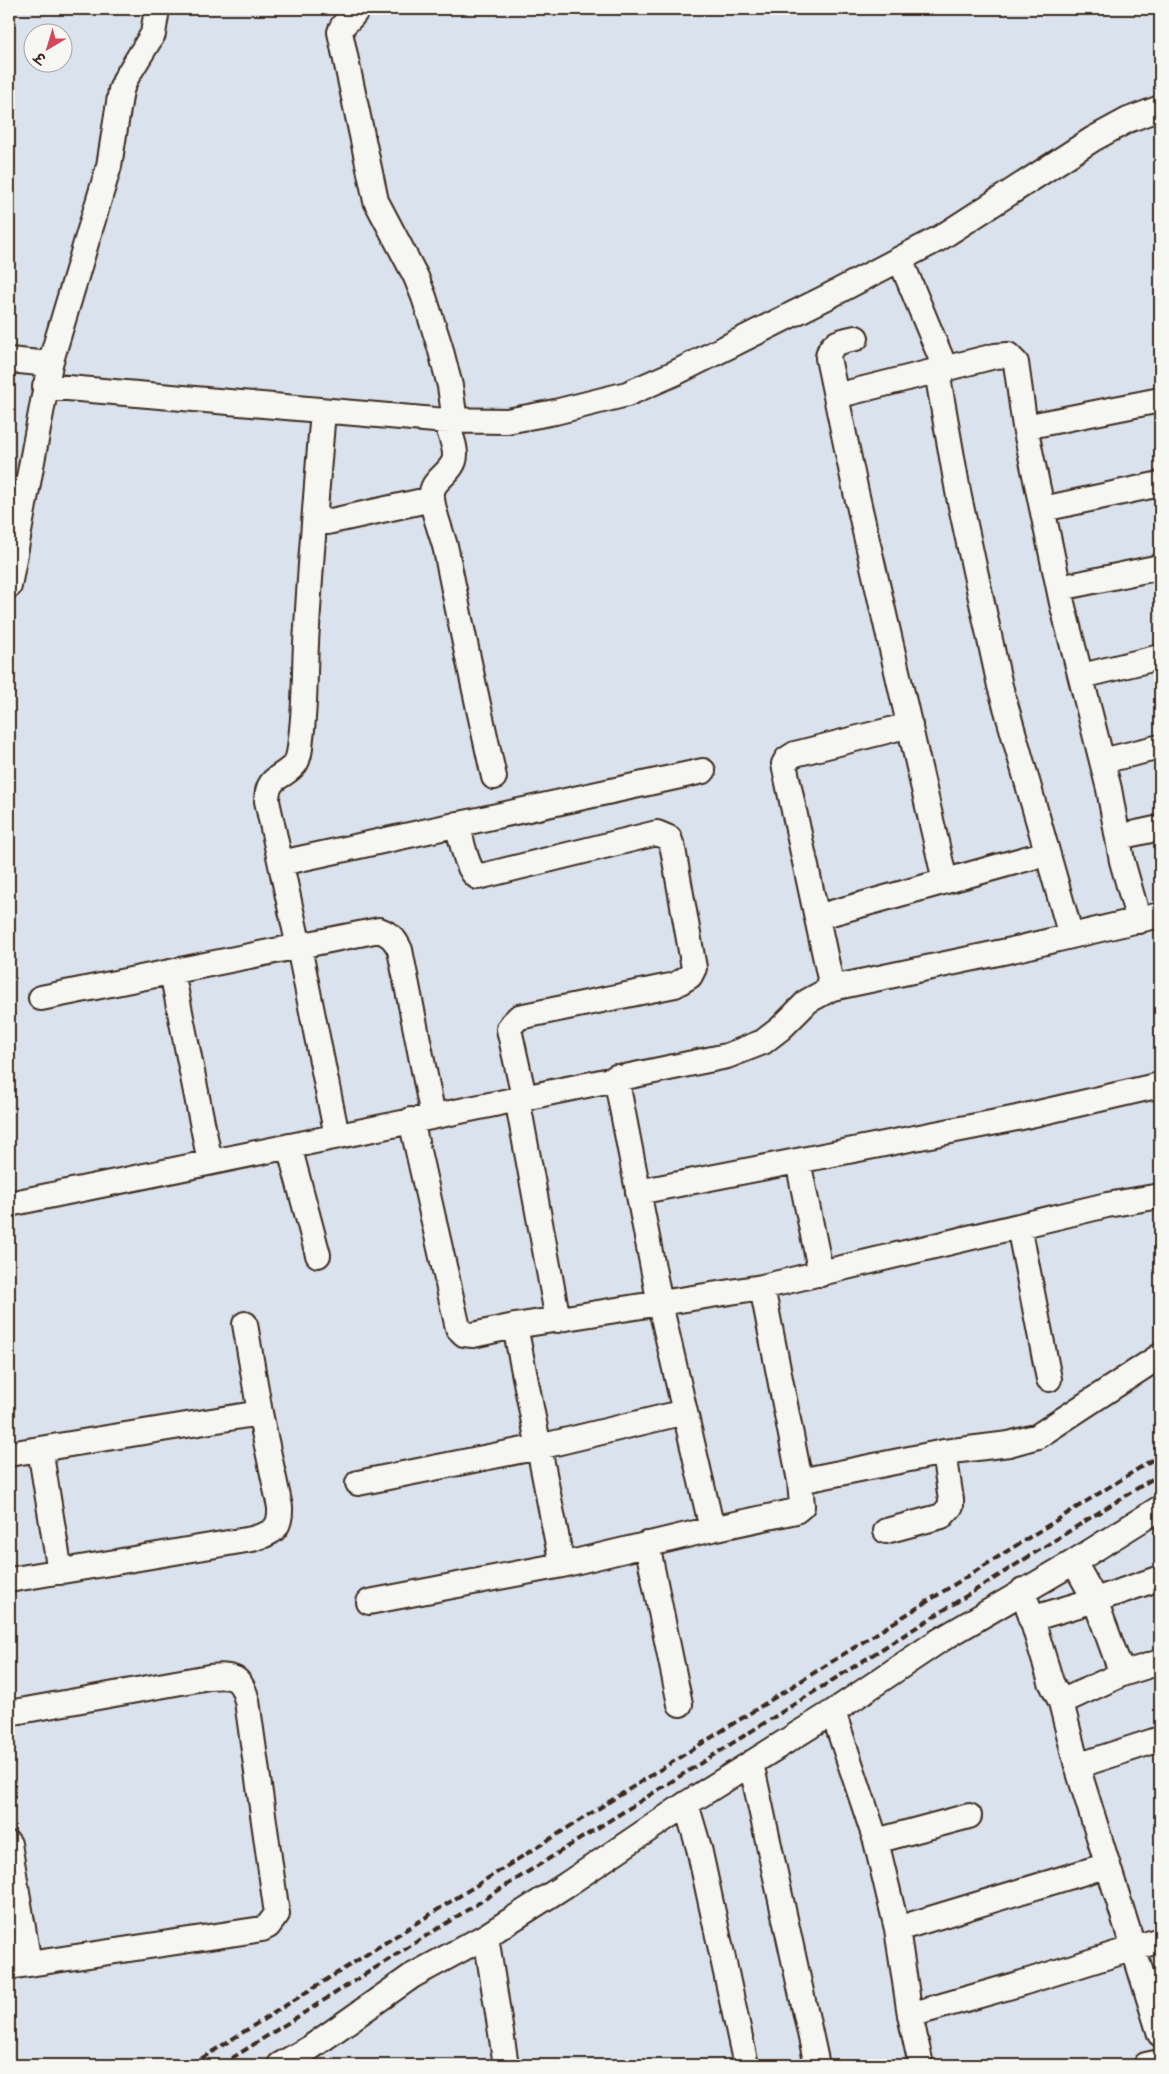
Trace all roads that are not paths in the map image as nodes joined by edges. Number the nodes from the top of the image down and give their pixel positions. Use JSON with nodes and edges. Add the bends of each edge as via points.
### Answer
{"nodes":[{"id":1,"x":157,"y":9,"type":"edge"},
{"id":2,"x":357,"y":9,"type":"edge"},
{"id":3,"x":1160,"y":108,"type":"edge"},
{"id":4,"x":900,"y":258,"type":"junction"},
{"id":5,"x":856,"y":338,"type":"dead end"},
{"id":6,"x":9,"y":360,"type":"edge"},
{"id":7,"x":941,"y":371,"type":"junction"},
{"id":8,"x":48,"y":375,"type":"junction"},
{"id":9,"x":836,"y":396,"type":"junction"},
{"id":10,"x":1160,"y":400,"type":"edge"},
{"id":11,"x":323,"y":411,"type":"junction"},
{"id":12,"x":451,"y":421,"type":"junction"},
{"id":13,"x":1025,"y":428,"type":"junction"},
{"id":14,"x":1160,"y":484,"type":"edge"},
{"id":15,"x":432,"y":499,"type":"junction"},
{"id":16,"x":1043,"y":509,"type":"junction"},
{"id":17,"x":327,"y":522,"type":"dead end"},
{"id":18,"x":1160,"y":568,"type":"edge"},
{"id":19,"x":9,"y":586,"type":"edge"},
{"id":20,"x":1060,"y":588,"type":"junction"},
{"id":21,"x":1160,"y":657,"type":"edge"},
{"id":22,"x":1082,"y":676,"type":"junction"},
{"id":23,"x":910,"y":726,"type":"junction"},
{"id":24,"x":1160,"y":747,"type":"edge"},
{"id":25,"x":1102,"y":761,"type":"junction"},
{"id":26,"x":702,"y":771,"type":"dead end"},
{"id":27,"x":494,"y":777,"type":"dead end"},
{"id":28,"x":457,"y":824,"type":"junction"},
{"id":29,"x":1160,"y":828,"type":"edge"},
{"id":30,"x":1118,"y":837,"type":"junction"},
{"id":31,"x":1048,"y":853,"type":"junction"},
{"id":32,"x":281,"y":863,"type":"junction"},
{"id":33,"x":945,"y":881,"type":"junction"},
{"id":34,"x":816,"y":917,"type":"junction"},
{"id":35,"x":1149,"y":918,"type":"edge"},
{"id":36,"x":1071,"y":936,"type":"junction"},
{"id":37,"x":299,"y":947,"type":"junction"},
{"id":38,"x":172,"y":972,"type":"junction"},
{"id":39,"x":832,"y":988,"type":"junction"},
{"id":40,"x":42,"y":998,"type":"dead end"},
{"id":41,"x":616,"y":1077,"type":"junction"},
{"id":42,"x":1160,"y":1085,"type":"edge"},
{"id":43,"x":521,"y":1097,"type":"junction"},
{"id":44,"x":422,"y":1118,"type":"junction"},
{"id":45,"x":337,"y":1136,"type":"junction"},
{"id":46,"x":289,"y":1146,"type":"junction"},
{"id":47,"x":798,"y":1161,"type":"junction"},
{"id":48,"x":210,"y":1162,"type":"junction"},
{"id":49,"x":638,"y":1192,"type":"junction"},
{"id":50,"x":1160,"y":1196,"type":"edge"},
{"id":51,"x":9,"y":1204,"type":"edge"},
{"id":52,"x":1019,"y":1226,"type":"junction"},
{"id":53,"x":318,"y":1255,"type":"dead end"},
{"id":54,"x":821,"y":1274,"type":"junction"},
{"id":55,"x":762,"y":1288,"type":"junction"},
{"id":56,"x":660,"y":1304,"type":"junction"},
{"id":57,"x":558,"y":1320,"type":"junction"},
{"id":58,"x":245,"y":1324,"type":"dead end"},
{"id":59,"x":515,"y":1326,"type":"junction"},
{"id":60,"x":1160,"y":1356,"type":"edge"},
{"id":61,"x":1049,"y":1379,"type":"dead end"},
{"id":62,"x":684,"y":1412,"type":"junction"},
{"id":63,"x":260,"y":1413,"type":"junction"},
{"id":64,"x":539,"y":1447,"type":"junction"},
{"id":65,"x":40,"y":1449,"type":"junction"},
{"id":66,"x":944,"y":1452,"type":"junction"},
{"id":67,"x":9,"y":1454,"type":"edge"},
{"id":68,"x":800,"y":1481,"type":"junction"},
{"id":69,"x":358,"y":1483,"type":"dead end"},
{"id":70,"x":1160,"y":1508,"type":"edge"},
{"id":71,"x":712,"y":1529,"type":"junction"},
{"id":72,"x":886,"y":1530,"type":"dead end"},
{"id":73,"x":647,"y":1544,"type":"junction"},
{"id":74,"x":1074,"y":1562,"type":"junction"},
{"id":75,"x":562,"y":1565,"type":"junction"},
{"id":76,"x":60,"y":1572,"type":"junction"},
{"id":77,"x":1160,"y":1578,"type":"edge"},
{"id":78,"x":9,"y":1580,"type":"edge"},
{"id":79,"x":1022,"y":1590,"type":"junction"},
{"id":80,"x":1096,"y":1600,"type":"junction"},
{"id":81,"x":370,"y":1602,"type":"dead end"},
{"id":82,"x":1031,"y":1618,"type":"junction"},
{"id":83,"x":1160,"y":1662,"type":"edge"},
{"id":84,"x":1122,"y":1674,"type":"junction"},
{"id":85,"x":1061,"y":1702,"type":"junction"},
{"id":86,"x":680,"y":1704,"type":"dead end"},
{"id":87,"x":833,"y":1712,"type":"junction"},
{"id":88,"x":9,"y":1713,"type":"edge"},
{"id":89,"x":1160,"y":1739,"type":"edge"},
{"id":90,"x":751,"y":1763,"type":"junction"},
{"id":91,"x":1077,"y":1766,"type":"junction"},
{"id":92,"x":686,"y":1804,"type":"junction"},
{"id":93,"x":969,"y":1816,"type":"dead end"},
{"id":94,"x":876,"y":1841,"type":"junction"},
{"id":95,"x":9,"y":1844,"type":"edge"},
{"id":96,"x":1108,"y":1865,"type":"junction"},
{"id":97,"x":897,"y":1929,"type":"junction"},
{"id":98,"x":486,"y":1936,"type":"junction"},
{"id":99,"x":1160,"y":1940,"type":"edge"},
{"id":100,"x":1134,"y":1948,"type":"junction"},
{"id":101,"x":19,"y":1966,"type":"edge"},
{"id":102,"x":910,"y":2015,"type":"junction"},
{"id":103,"x":1160,"y":2034,"type":"edge"},
{"id":104,"x":312,"y":2057,"type":"edge"},
{"id":105,"x":1160,"y":2062,"type":"edge"},
{"id":106,"x":280,"y":2065,"type":"edge"},
{"id":107,"x":506,"y":2065,"type":"edge"},
{"id":108,"x":746,"y":2065,"type":"edge"},
{"id":109,"x":817,"y":2065,"type":"edge"},
{"id":110,"x":921,"y":2065,"type":"edge"},
{"id":111,"x":1146,"y":2065,"type":"edge"}],
"edges":[{"from":1,"to":8,"type":"street","via":[[153,34],[121,90],[109,166]]},
{"from":2,"to":12,"type":"street","via":[[341,26],[340,32],[376,201],[424,298],[450,386]]},
{"from":3,"to":4,"type":"street","via":[[1128,120],[1093,139],[940,238]]},
{"from":4,"to":7,"type":"street"},
{"from":4,"to":12,"type":"street","via":[[675,373],[627,394],[507,421]]},
{"from":5,"to":9,"type":"street","via":[[836,343],[829,349]]},
{"from":6,"to":8,"type":"street"},
{"from":7,"to":9,"type":"street"},
{"from":7,"to":13,"type":"street","via":[[995,356],[1013,358]]},
{"from":7,"to":31,"type":"street","via":[[959,497],[1000,686]]},
{"from":8,"to":11,"type":"street"},
{"from":8,"to":19,"type":"street"},
{"from":9,"to":23,"type":"street"},
{"from":10,"to":13,"type":"street"},
{"from":11,"to":12,"type":"street"},
{"from":11,"to":32,"type":"street","via":[[298,758],[277,776],[267,791]]},
{"from":12,"to":15,"type":"street","via":[[455,460],[434,486]]},
{"from":13,"to":16,"type":"street"},
{"from":14,"to":16,"type":"street"},
{"from":15,"to":17,"type":"street"},
{"from":15,"to":27,"type":"street"},
{"from":16,"to":20,"type":"street"},
{"from":18,"to":20,"type":"street"},
{"from":20,"to":22,"type":"street"},
{"from":21,"to":22,"type":"street"},
{"from":22,"to":25,"type":"street"},
{"from":23,"to":33,"type":"street"},
{"from":23,"to":34,"type":"street","via":[[795,754],[784,764]]},
{"from":24,"to":25,"type":"street"},
{"from":25,"to":30,"type":"street"},
{"from":26,"to":28,"type":"street"},
{"from":28,"to":32,"type":"street"},
{"from":28,"to":43,"type":"street","via":[[470,868],[478,877],[657,833],[669,838],[673,849],[694,968],[690,976],[675,985],[519,1017],[509,1029]]},
{"from":29,"to":30,"type":"street"},
{"from":30,"to":35,"type":"street"},
{"from":31,"to":33,"type":"street"},
{"from":31,"to":36,"type":"street"},
{"from":32,"to":37,"type":"street"},
{"from":33,"to":34,"type":"street"},
{"from":34,"to":39,"type":"street"},
{"from":35,"to":36,"type":"street"},
{"from":36,"to":39,"type":"street"},
{"from":37,"to":38,"type":"street"},
{"from":37,"to":44,"type":"street","via":[[379,930],[396,941],[400,950]]},
{"from":37,"to":45,"type":"street"},
{"from":38,"to":40,"type":"street"},
{"from":38,"to":48,"type":"street"},
{"from":39,"to":41,"type":"street","via":[[808,1001],[763,1042],[744,1050],[728,1056]]},
{"from":41,"to":43,"type":"street"},
{"from":41,"to":49,"type":"street"},
{"from":42,"to":47,"type":"street","via":[[1017,1118]]},
{"from":43,"to":44,"type":"street"},
{"from":43,"to":57,"type":"street"},
{"from":44,"to":45,"type":"street"},
{"from":44,"to":59,"type":"street","via":[[458,1328],[464,1334],[473,1335]]},
{"from":45,"to":46,"type":"street"},
{"from":46,"to":48,"type":"street"},
{"from":46,"to":53,"type":"street"},
{"from":47,"to":49,"type":"street"},
{"from":47,"to":54,"type":"street"},
{"from":48,"to":51,"type":"street"},
{"from":49,"to":56,"type":"street"},
{"from":50,"to":52,"type":"street"},
{"from":52,"to":54,"type":"street"},
{"from":52,"to":61,"type":"street"},
{"from":54,"to":55,"type":"street"},
{"from":55,"to":56,"type":"street"},
{"from":55,"to":68,"type":"street"},
{"from":56,"to":57,"type":"street"},
{"from":56,"to":62,"type":"street"},
{"from":57,"to":59,"type":"street"},
{"from":58,"to":63,"type":"street"},
{"from":59,"to":64,"type":"street"},
{"from":60,"to":66,"type":"street","via":[[1038,1436],[1009,1444]]},
{"from":62,"to":64,"type":"street"},
{"from":62,"to":71,"type":"street"},
{"from":63,"to":65,"type":"street"},
{"from":63,"to":76,"type":"street","via":[[280,1507],[280,1517],[274,1530],[252,1539]]},
{"from":64,"to":69,"type":"street"},
{"from":64,"to":75,"type":"street"},
{"from":65,"to":67,"type":"street"},
{"from":65,"to":76,"type":"street"},
{"from":66,"to":68,"type":"street"},
{"from":66,"to":72,"type":"street","via":[[951,1500],[948,1510],[942,1516]]},
{"from":68,"to":71,"type":"street","via":[[802,1506],[796,1511]]},
{"from":70,"to":74,"type":"street"},
{"from":71,"to":73,"type":"street"},
{"from":73,"to":75,"type":"street"},
{"from":73,"to":86,"type":"street"},
{"from":74,"to":79,"type":"street"},
{"from":74,"to":80,"type":"street"},
{"from":75,"to":81,"type":"street"},
{"from":76,"to":78,"type":"street"},
{"from":77,"to":80,"type":"street"},
{"from":79,"to":82,"type":"street"},
{"from":79,"to":87,"type":"street"},
{"from":80,"to":82,"type":"street"},
{"from":80,"to":84,"type":"street"},
{"from":82,"to":85,"type":"street","via":[[1051,1682]]},
{"from":83,"to":84,"type":"street"},
{"from":84,"to":85,"type":"street"},
{"from":85,"to":91,"type":"street"},
{"from":87,"to":90,"type":"street"},
{"from":87,"to":94,"type":"street"},
{"from":88,"to":101,"type":"street","via":[[209,1677],[232,1676],[238,1679],[247,1701],[277,1905],[275,1920],[262,1929]]},
{"from":89,"to":91,"type":"street"},
{"from":90,"to":92,"type":"street"},
{"from":90,"to":109,"type":"street"},
{"from":91,"to":96,"type":"street"},
{"from":92,"to":98,"type":"street"},
{"from":92,"to":108,"type":"street","via":[[699,1848]]},
{"from":93,"to":94,"type":"street"},
{"from":94,"to":97,"type":"street"},
{"from":95,"to":101,"type":"street"},
{"from":96,"to":97,"type":"street"},
{"from":96,"to":100,"type":"street"},
{"from":97,"to":102,"type":"street"},
{"from":98,"to":104,"type":"street","via":[[412,1976]]},
{"from":98,"to":107,"type":"street"},
{"from":99,"to":100,"type":"street"},
{"from":100,"to":102,"type":"street"},
{"from":100,"to":103,"type":"street"},
{"from":102,"to":110,"type":"street"},
{"from":104,"to":106,"type":"street"},
{"from":105,"to":111,"type":"street"}]}
